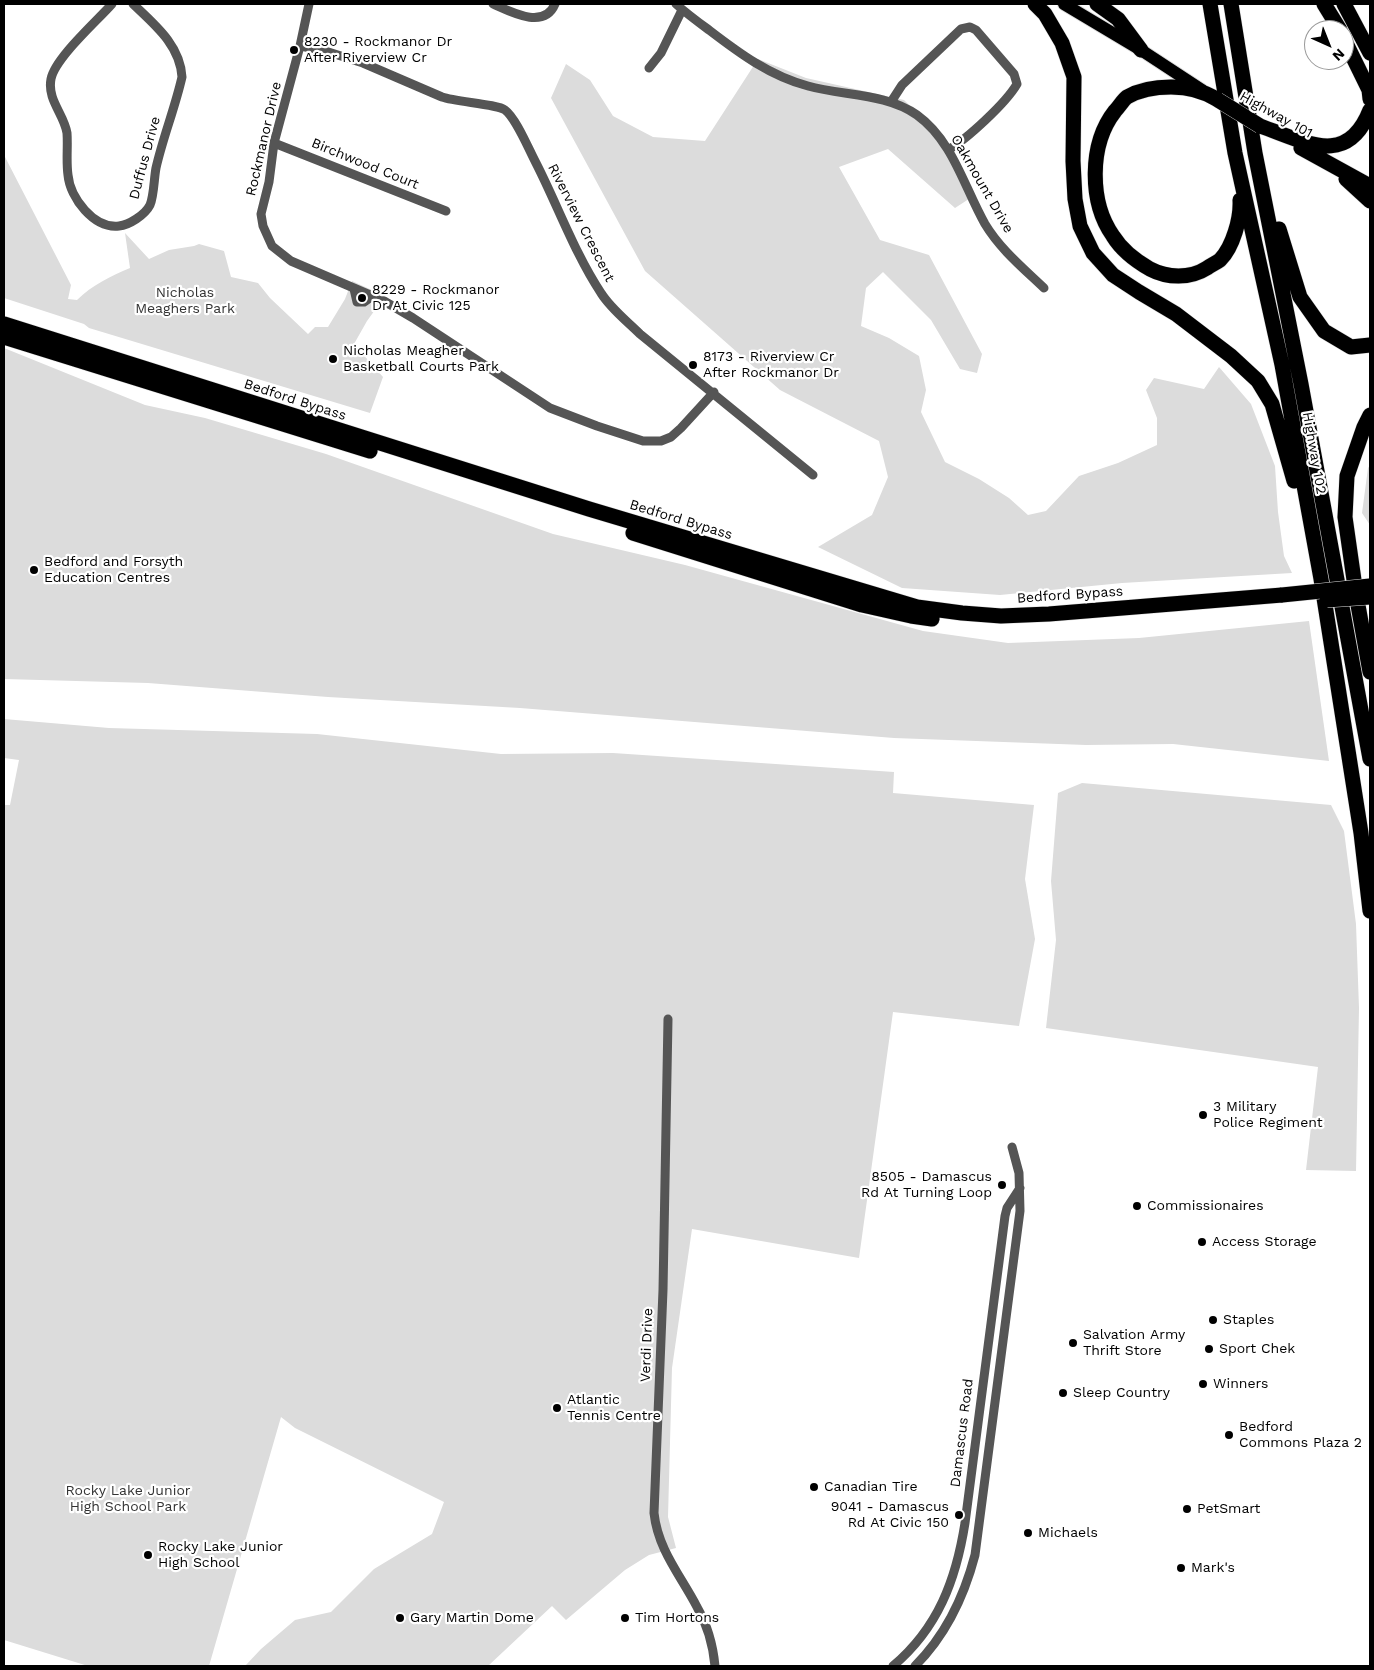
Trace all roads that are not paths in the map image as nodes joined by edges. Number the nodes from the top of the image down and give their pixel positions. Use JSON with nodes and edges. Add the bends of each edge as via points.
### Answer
{"nodes":[{"id":1,"x":112,"y":4,"type":"edge"},
{"id":2,"x":133,"y":4,"type":"edge"},
{"id":3,"x":309,"y":4,"type":"edge"},
{"id":4,"x":493,"y":4,"type":"edge"},
{"id":5,"x":555,"y":4,"type":"edge"},
{"id":6,"x":1035,"y":4,"type":"edge"},
{"id":7,"x":1064,"y":4,"type":"edge"},
{"id":8,"x":1097,"y":4,"type":"edge"},
{"id":9,"x":1203,"y":4,"type":"edge"},
{"id":10,"x":1210,"y":4,"type":"edge"},
{"id":11,"x":1231,"y":4,"type":"edge"},
{"id":12,"x":1242,"y":4,"type":"edge"},
{"id":13,"x":1324,"y":4,"type":"edge"},
{"id":14,"x":1344,"y":4,"type":"edge"},
{"id":15,"x":679,"y":7,"type":"edge"},
{"id":16,"x":1334,"y":20,"type":"edge"},
{"id":17,"x":300,"y":46,"type":"junction"},
{"id":18,"x":1142,"y":50,"type":"junction"},
{"id":19,"x":1370,"y":53,"type":"edge"},
{"id":20,"x":1354,"y":59,"type":"edge"},
{"id":21,"x":1220,"y":61,"type":"junction"},
{"id":22,"x":649,"y":68,"type":"dead end"},
{"id":23,"x":1213,"y":97,"type":"junction"},
{"id":24,"x":1370,"y":99,"type":"edge"},
{"id":25,"x":891,"y":102,"type":"junction"},
{"id":26,"x":1247,"y":105,"type":"junction"},
{"id":27,"x":1370,"y":110,"type":"edge"},
{"id":28,"x":1260,"y":126,"type":"junction"},
{"id":29,"x":1230,"y":127,"type":"junction"},
{"id":30,"x":274,"y":143,"type":"junction"},
{"id":31,"x":948,"y":150,"type":"junction"},
{"id":32,"x":1255,"y":153,"type":"junction"},
{"id":33,"x":1329,"y":162,"type":"junction"},
{"id":34,"x":1370,"y":186,"type":"edge"},
{"id":35,"x":1370,"y":191,"type":"edge"},
{"id":36,"x":1370,"y":201,"type":"edge"},
{"id":37,"x":446,"y":211,"type":"dead end"},
{"id":38,"x":1044,"y":288,"type":"dead end"},
{"id":39,"x":4,"y":324,"type":"edge"},
{"id":40,"x":4,"y":337,"type":"edge"},
{"id":41,"x":1370,"y":345,"type":"edge"},
{"id":42,"x":714,"y":392,"type":"junction"},
{"id":43,"x":1370,"y":415,"type":"edge"},
{"id":44,"x":813,"y":475,"type":"dead end"},
{"id":45,"x":1320,"y":579,"type":"junction"},
{"id":46,"x":1370,"y":586,"type":"edge"},
{"id":47,"x":1370,"y":598,"type":"edge"},
{"id":48,"x":1282,"y":599,"type":"junction"},
{"id":49,"x":1370,"y":672,"type":"edge"},
{"id":50,"x":1363,"y":720,"type":"junction"},
{"id":51,"x":1370,"y":735,"type":"edge"},
{"id":52,"x":1370,"y":759,"type":"edge"},
{"id":53,"x":1370,"y":910,"type":"edge"},
{"id":54,"x":668,"y":1019,"type":"dead end"},
{"id":55,"x":1012,"y":1148,"type":"dead end"},
{"id":56,"x":1020,"y":1188,"type":"junction"},
{"id":57,"x":715,"y":1664,"type":"edge"},
{"id":58,"x":893,"y":1666,"type":"edge"},
{"id":59,"x":915,"y":1666,"type":"edge"}],
"edges":[{"from":1,"to":2,"type":"street","name":"Duffus Drive","via":[[57,64],[51,79],[51,93],[67,133],[68,177],[72,188],[92,218],[112,227],[125,225],[150,205],[156,169],[182,77],[181,64],[166,36]]},
{"from":3,"to":17,"type":"street","name":"Rockmanor Drive"},
{"from":4,"to":5,"type":"street","via":[[524,16],[541,18],[552,11]]},
{"from":6,"to":45,"type":"highway","via":[[1045,14],[1062,43],[1074,77],[1075,199],[1080,226],[1093,253],[1113,275],[1176,314],[1258,381],[1272,404]]},
{"from":7,"to":18,"type":"main road"},
{"from":8,"to":18,"type":"highway","via":[[1118,19]]},
{"from":9,"to":21,"type":"highway"},
{"from":10,"to":21,"type":"highway","name":"Highway 102"},
{"from":11,"to":26,"type":"highway","name":"Highway 102"},
{"from":12,"to":26,"type":"highway"},
{"from":13,"to":16,"type":"highway"},
{"from":14,"to":19,"type":"highway"},
{"from":15,"to":22,"type":"street","via":[[661,53]]},
{"from":15,"to":25,"type":"street","name":"Oakmount Drive","via":[[737,51],[779,76],[806,86]]},
{"from":17,"to":30,"type":"street","name":"Rockmanor Drive"},
{"from":17,"to":42,"type":"street","name":"Riverview Crescent","via":[[363,64],[454,101],[497,106],[505,110],[530,152],[601,294],[640,334]]},
{"from":18,"to":23,"type":"main road"},
{"from":20,"to":24,"type":"highway"},
{"from":21,"to":29,"type":"highway","name":"Highway 102"},
{"from":23,"to":28,"type":"highway","name":"Highway 101","bridge":true},
{"from":23,"to":29,"type":"highway","name":"Highway 101","via":[[1181,87],[1153,87],[1126,98],[1108,120],[1098,146],[1095,174],[1101,212],[1113,237],[1138,262],[1170,276],[1198,274],[1220,259],[1235,234],[1240,211]]},
{"from":25,"to":31,"type":"street","name":"Oakmount Drive","via":[[917,116]]},
{"from":25,"to":31,"type":"street","via":[[902,84],[961,29],[976,30],[1014,74],[1017,84],[1012,93],[970,134]]},
{"from":26,"to":32,"type":"highway","name":"Highway 102"},
{"from":27,"to":28,"type":"highway","via":[[1365,124],[1353,138],[1338,145],[1321,147]]},
{"from":28,"to":33,"type":"highway","name":"Highway 101"},
{"from":29,"to":45,"type":"highway","name":"Highway 102","via":[[1282,365]]},
{"from":30,"to":37,"type":"street","name":"Birchwood Court"},
{"from":30,"to":42,"type":"street","name":"Rockmanor Drive","via":[[261,214],[272,246],[291,261],[413,318],[550,408],[643,441],[660,441],[681,428]]},
{"from":31,"to":38,"type":"street","name":"Oakmount Drive","via":[[985,224]]},
{"from":32,"to":41,"type":"highway","via":[[1300,297],[1324,331],[1351,347]]},
{"from":32,"to":50,"type":"highway","name":"Highway 102"},
{"from":33,"to":34,"type":"highway","name":"Highway 101"},
{"from":33,"to":35,"type":"highway","name":"Highway 101"},
{"from":33,"to":36,"type":"highway"},
{"from":39,"to":48,"type":"highway","name":"Bedford Bypass","via":[[579,506],[917,606],[962,614],[1001,616]]},
{"from":40,"to":48,"type":"highway","name":"Bedford Bypass","via":[[712,558],[911,616],[970,622],[1053,623]]},
{"from":42,"to":44,"type":"street","name":"Riverview Crescent"},
{"from":43,"to":49,"type":"highway","via":[[1347,476],[1345,517]]},
{"from":45,"to":53,"type":"highway","name":"Highway 102","via":[[1361,832]]},
{"from":46,"to":48,"type":"highway","name":"Bedford Bypass","bridge":true},
{"from":47,"to":48,"type":"highway","name":"Bedford Bypass","bridge":true},
{"from":50,"to":51,"type":"highway"},
{"from":50,"to":52,"type":"highway","name":"Highway 102"},
{"from":54,"to":57,"type":"street","name":"Verdi Drive","via":[[663,1290],[654,1513],[659,1537],[672,1568],[704,1620]]},
{"from":55,"to":56,"type":"street","name":"Damascus Road","via":[[1018,1165]]},
{"from":56,"to":58,"type":"street","name":"Damascus Road","via":[[1005,1216],[957,1563],[949,1590],[931,1624]]},
{"from":56,"to":59,"type":"street","name":"Damascus Road","via":[[1020,1210],[975,1555],[962,1597],[949,1623]]}]}
